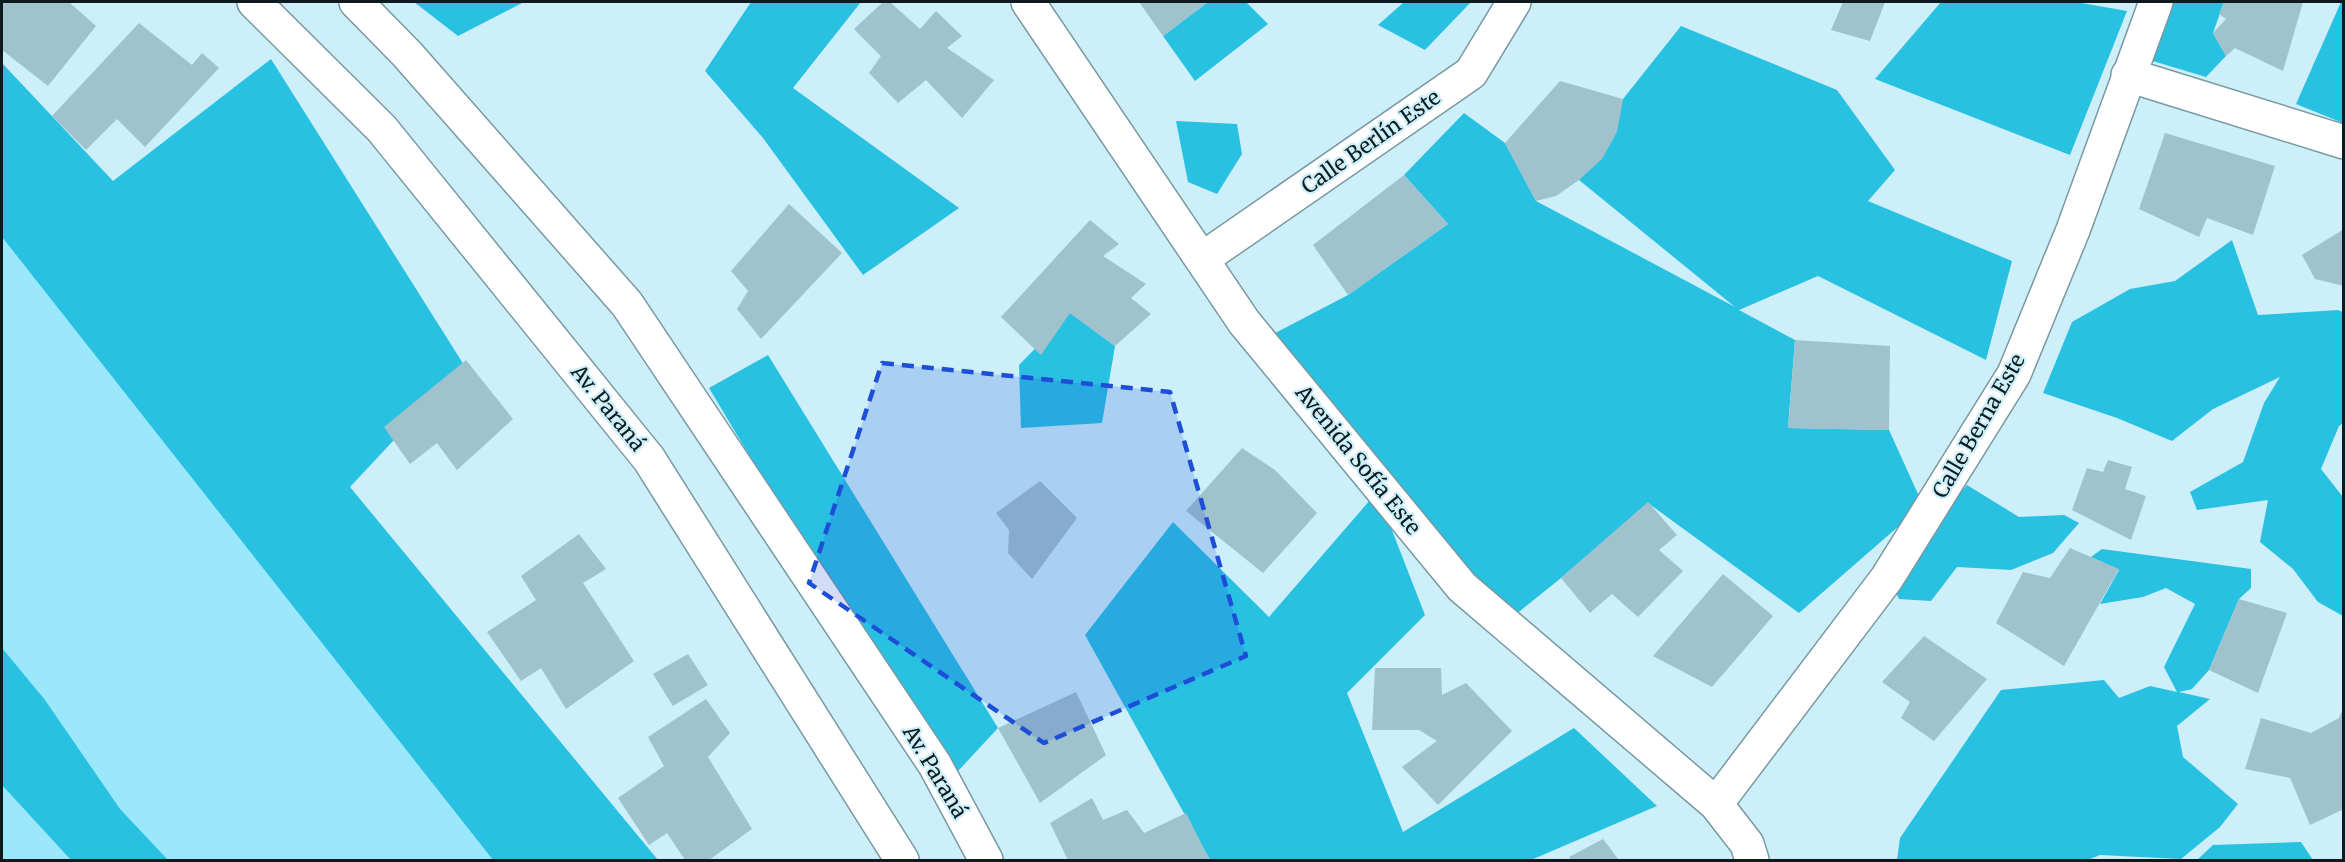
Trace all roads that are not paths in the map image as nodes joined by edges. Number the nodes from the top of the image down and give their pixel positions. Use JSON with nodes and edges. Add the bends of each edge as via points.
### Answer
{"nodes":[{"id":1,"x":254,"y":2,"type":"edge"},
{"id":2,"x":356,"y":2,"type":"edge"},
{"id":3,"x":1028,"y":2,"type":"edge"},
{"id":4,"x":1514,"y":2,"type":"edge"},
{"id":5,"x":2156,"y":2,"type":"edge"},
{"id":6,"x":2128,"y":75,"type":"junction"},
{"id":7,"x":2343,"y":142,"type":"edge"},
{"id":8,"x":1202,"y":259,"type":"junction"},
{"id":9,"x":1716,"y":804,"type":"junction"},
{"id":10,"x":902,"y":861,"type":"edge"},
{"id":11,"x":986,"y":861,"type":"edge"},
{"id":12,"x":1752,"y":861,"type":"edge"}],
"edges":[{"from":1,"to":10,"type":"street","name":"Av. Paraná","via":[[382,129],[649,459]]},
{"from":2,"to":11,"type":"street","name":"Av. Paraná","via":[[415,63],[627,304],[935,765]]},
{"from":3,"to":8,"type":"street","name":"Avenida Sofía Este"},
{"from":4,"to":8,"type":"street","name":"Calle Berlín Este","via":[[1471,73]]},
{"from":5,"to":6,"type":"street","name":"Calle Berna Este"},
{"from":6,"to":7,"type":"street"},
{"from":6,"to":9,"type":"street","name":"Calle Berna Este","via":[[2073,230],[2014,374],[1887,578]]},
{"from":8,"to":9,"type":"street","name":"Avenida Sofía Este","via":[[1244,322],[1462,587]]},
{"from":9,"to":12,"type":"street","name":"Avenida Sofía Este","via":[[1747,844]]}]}
